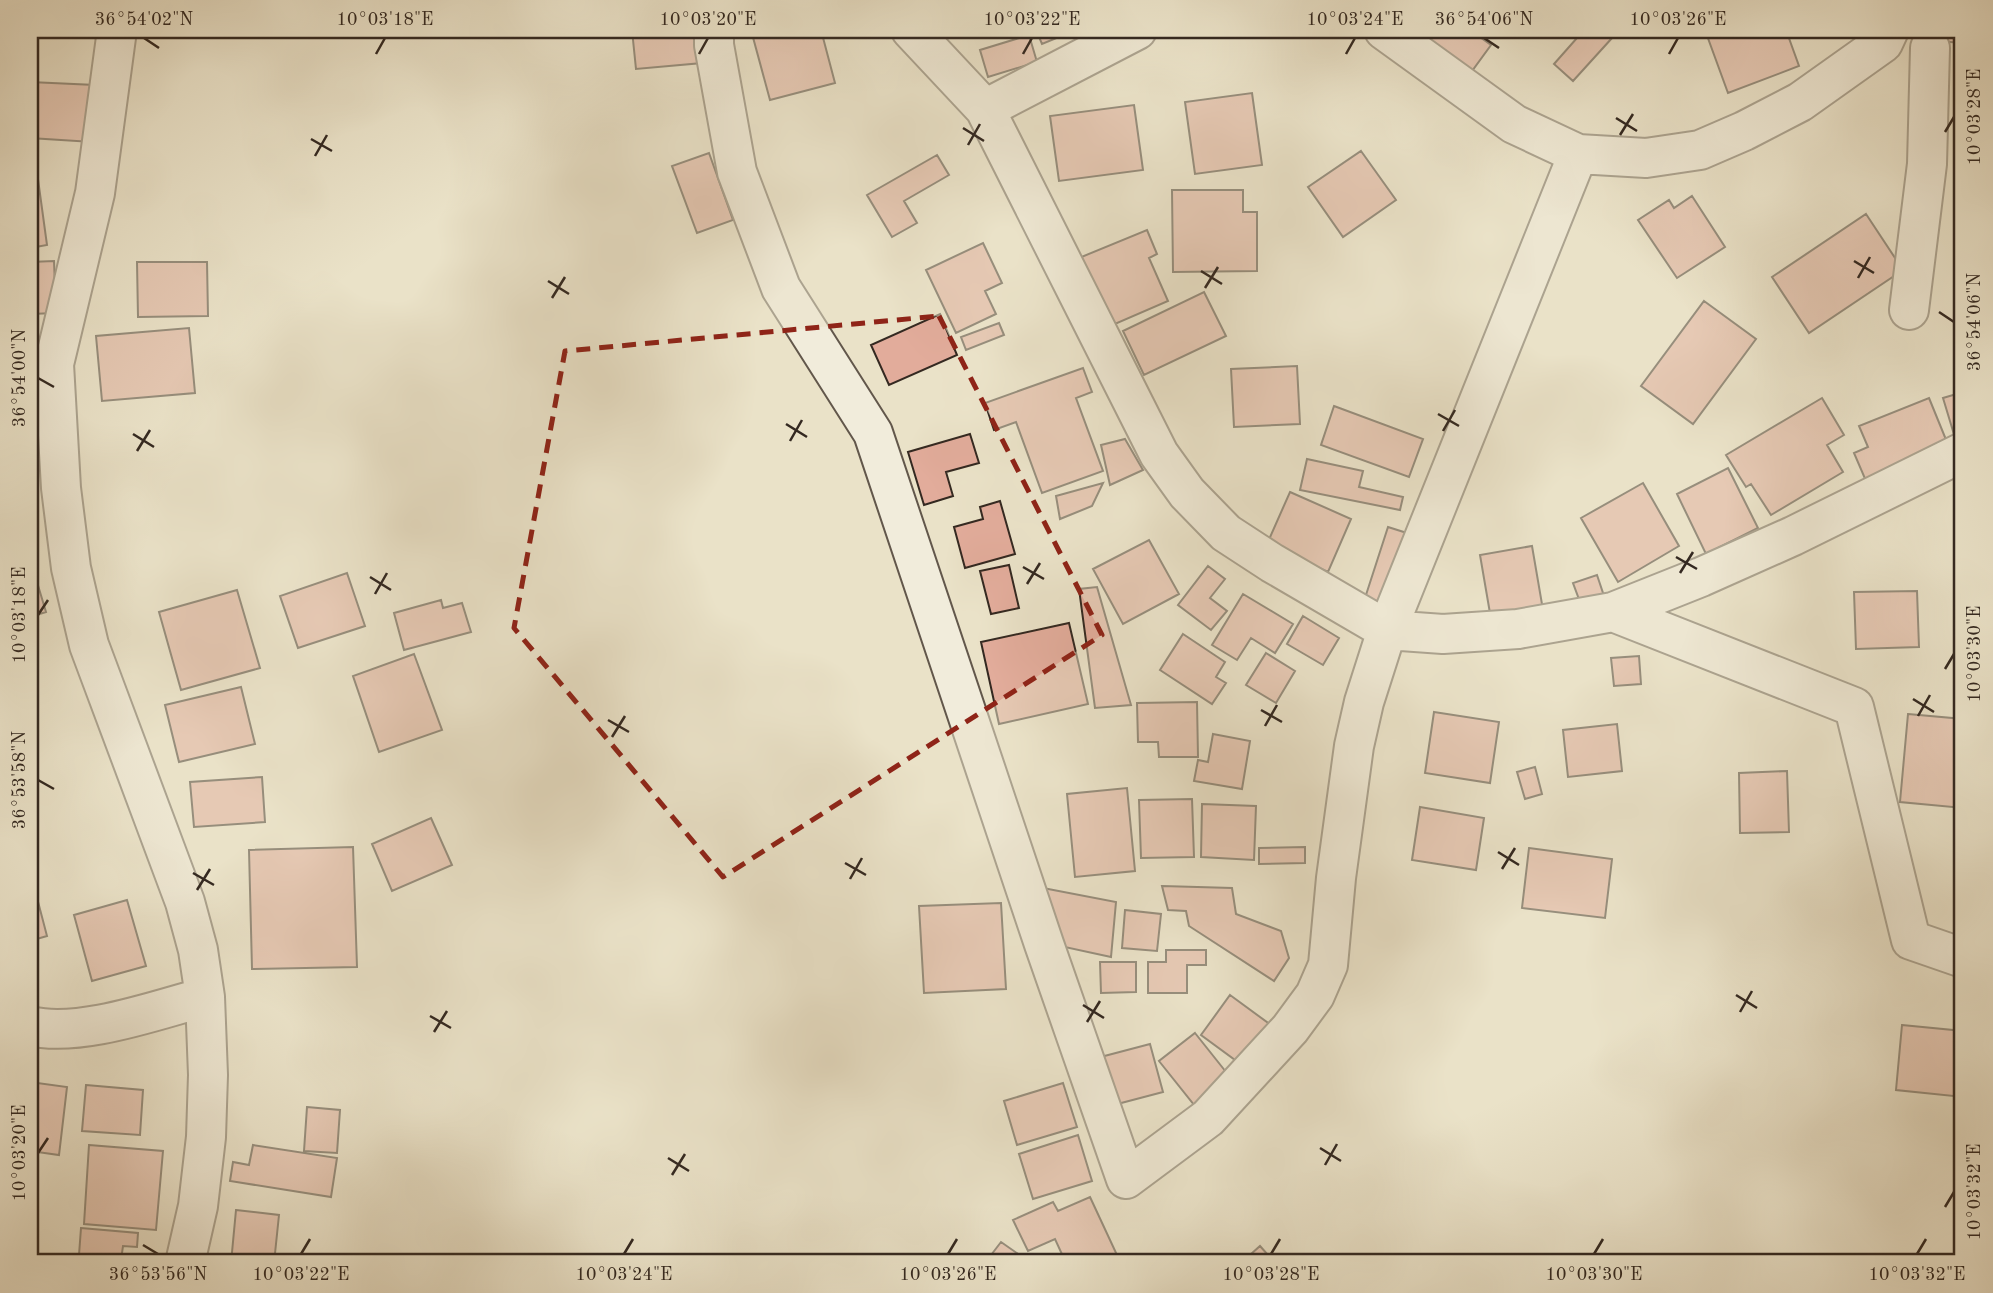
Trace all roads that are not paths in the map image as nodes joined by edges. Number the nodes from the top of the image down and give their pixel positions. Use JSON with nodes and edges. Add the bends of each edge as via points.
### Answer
{"nodes":[{"id":1,"x":117,"y":30,"type":"edge"},
{"id":2,"x":714,"y":30,"type":"edge"},
{"id":3,"x":911,"y":30,"type":"edge"},
{"id":4,"x":1137,"y":30,"type":"edge"},
{"id":5,"x":1384,"y":30,"type":"edge"},
{"id":6,"x":1886,"y":37,"type":"edge"},
{"id":7,"x":1947,"y":49,"type":"edge"},
{"id":8,"x":985,"y":109,"type":"junction"},
{"id":9,"x":1578,"y":154,"type":"junction"},
{"id":10,"x":1909,"y":310,"type":"dead end"},
{"id":11,"x":42,"y":366,"type":"edge"},
{"id":12,"x":1963,"y":452,"type":"edge"},
{"id":13,"x":1613,"y":612,"type":"junction"},
{"id":14,"x":1387,"y":630,"type":"junction"},
{"id":15,"x":1963,"y":958,"type":"edge"},
{"id":16,"x":205,"y":997,"type":"junction"},
{"id":17,"x":30,"y":1026,"type":"edge"},
{"id":18,"x":185,"y":1263,"type":"edge"}],
"edges":[{"from":1,"to":11,"type":"street","via":[[95,193]]},
{"from":2,"to":14,"type":"street","via":[[737,172],[781,288],[873,433],[1126,1180],[1208,1118],[1315,995],[1328,965],[1354,746]]},
{"from":3,"to":8,"type":"street"},
{"from":4,"to":8,"type":"street"},
{"from":5,"to":9,"type":"street","via":[[1514,124]]},
{"from":6,"to":7,"type":"street"},
{"from":6,"to":9,"type":"street","via":[[1800,102],[1700,150],[1646,158]]},
{"from":7,"to":10,"type":"street"},
{"from":8,"to":14,"type":"street","via":[[1159,454],[1187,493],[1226,533]]},
{"from":9,"to":14,"type":"street"},
{"from":11,"to":16,"type":"street","via":[[71,568],[89,645],[185,902]]},
{"from":12,"to":13,"type":"street","via":[[1793,536]]},
{"from":13,"to":14,"type":"street","via":[[1518,629],[1443,634]]},
{"from":13,"to":15,"type":"street","via":[[1854,707],[1911,940]]},
{"from":16,"to":17,"type":"street","via":[[103,1024]]},
{"from":16,"to":18,"type":"street","via":[[206,1137]]}]}
